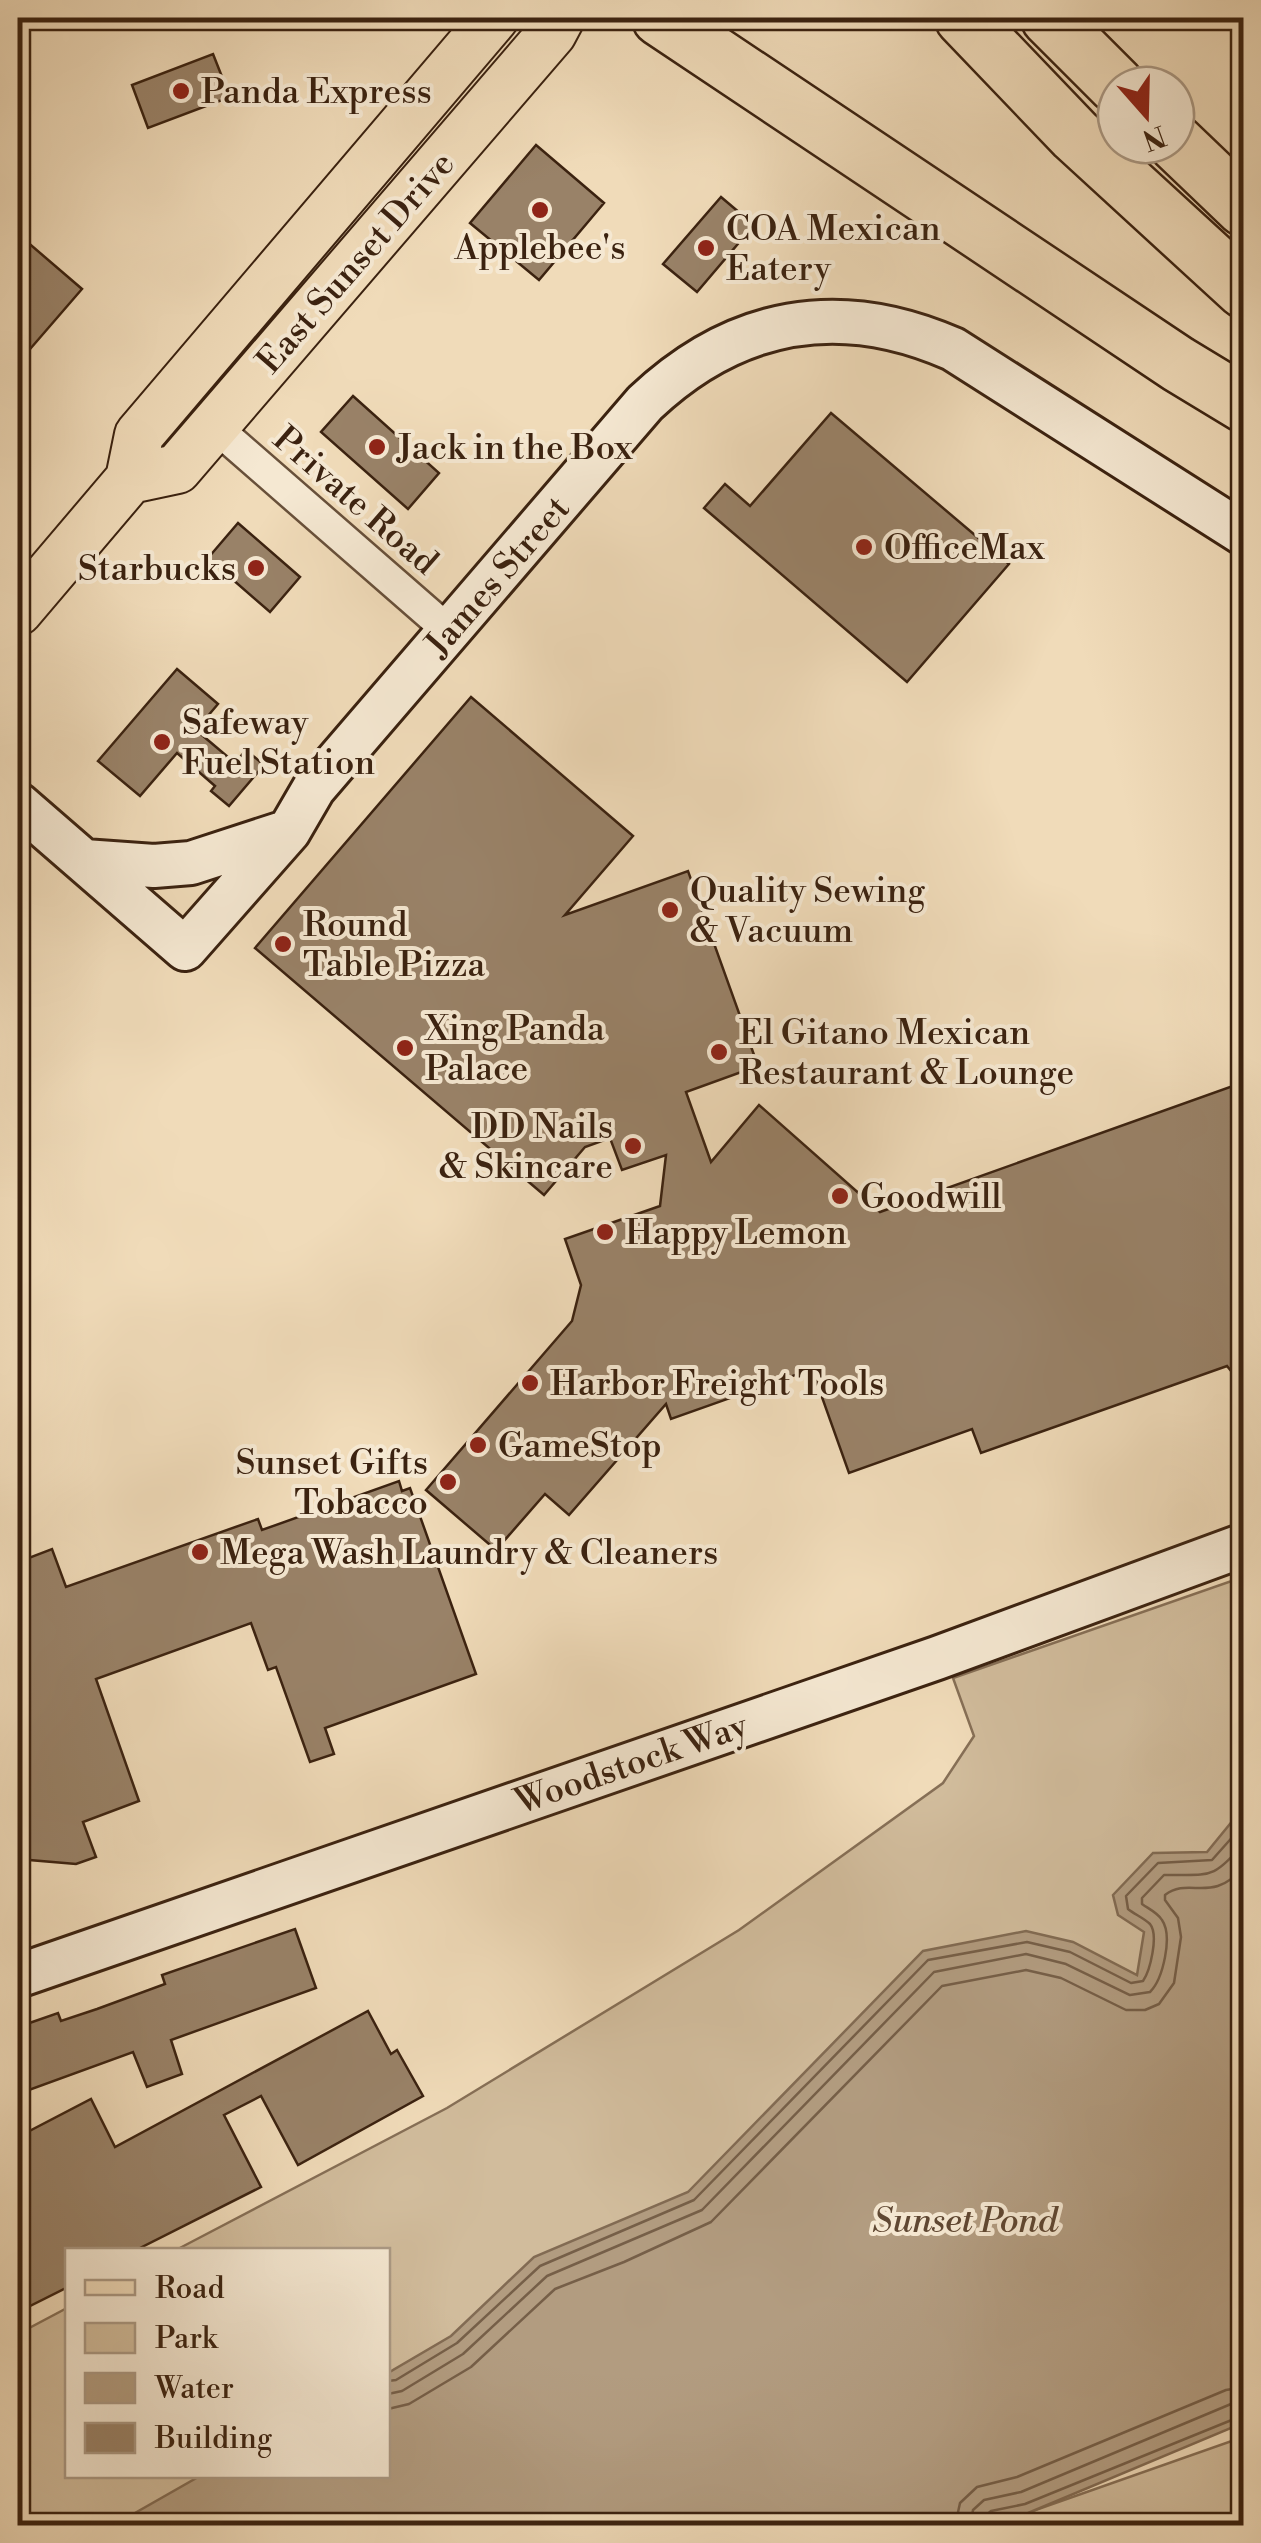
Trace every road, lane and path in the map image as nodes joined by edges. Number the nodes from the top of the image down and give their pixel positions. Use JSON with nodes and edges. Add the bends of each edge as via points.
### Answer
{"nodes":[{"id":1,"x":494,"y":18,"type":"edge"},
{"id":2,"x":560,"y":18,"type":"edge"},
{"id":3,"x":660,"y":18,"type":"edge"},
{"id":4,"x":963,"y":18,"type":"edge"},
{"id":5,"x":1049,"y":18,"type":"edge"},
{"id":6,"x":1096,"y":65,"type":"edge"},
{"id":7,"x":1196,"y":162,"type":"edge"},
{"id":8,"x":1244,"y":208,"type":"edge"},
{"id":9,"x":1244,"y":290,"type":"edge"},
{"id":10,"x":1244,"y":404,"type":"edge"},
{"id":11,"x":214,"y":426,"type":"junction"},
{"id":12,"x":130,"y":479,"type":"junction"},
{"id":13,"x":1244,"y":534,"type":"edge"},
{"id":14,"x":63,"y":558,"type":"junction"},
{"id":15,"x":18,"y":576,"type":"edge"},
{"id":16,"x":18,"y":611,"type":"edge"},
{"id":17,"x":449,"y":631,"type":"junction"},
{"id":18,"x":18,"y":804,"type":"edge"},
{"id":19,"x":289,"y":831,"type":"junction"},
{"id":20,"x":84,"y":861,"type":"junction"},
{"id":21,"x":1244,"y":1545,"type":"edge"},
{"id":22,"x":18,"y":1976,"type":"edge"}],
"edges":[{"from":1,"to":12,"type":"main road","name":"East Sunset Drive","via":[[139,435]]},
{"from":2,"to":11,"type":"main road","name":"East Sunset Drive"},
{"from":3,"to":10,"type":"highway"},
{"from":4,"to":9,"type":"highway","via":[[1074,135]]},
{"from":5,"to":6,"type":"highway"},
{"from":7,"to":8,"type":"highway"},
{"from":11,"to":12,"type":"main road","name":"East Sunset Drive","via":[[177,468]]},
{"from":11,"to":17,"type":"street","name":"Private Road"},
{"from":12,"to":14,"type":"main road","name":"East Sunset Drive"},
{"from":13,"to":17,"type":"street","name":"James Street","via":[[953,349],[889,327],[808,321],[742,337],[670,380]]},
{"from":14,"to":15,"type":"main road"},
{"from":14,"to":16,"type":"main road","name":"East Sunset Drive"},
{"from":17,"to":19,"type":"street","name":"James Street","via":[[314,788]]},
{"from":18,"to":20,"type":"street"},
{"from":19,"to":20,"type":"street","via":[[191,863]]},
{"from":19,"to":20,"type":"street","name":"James Street","via":[[186,949]]},
{"from":21,"to":22,"type":"street","name":"Woodstock Way"}]}
